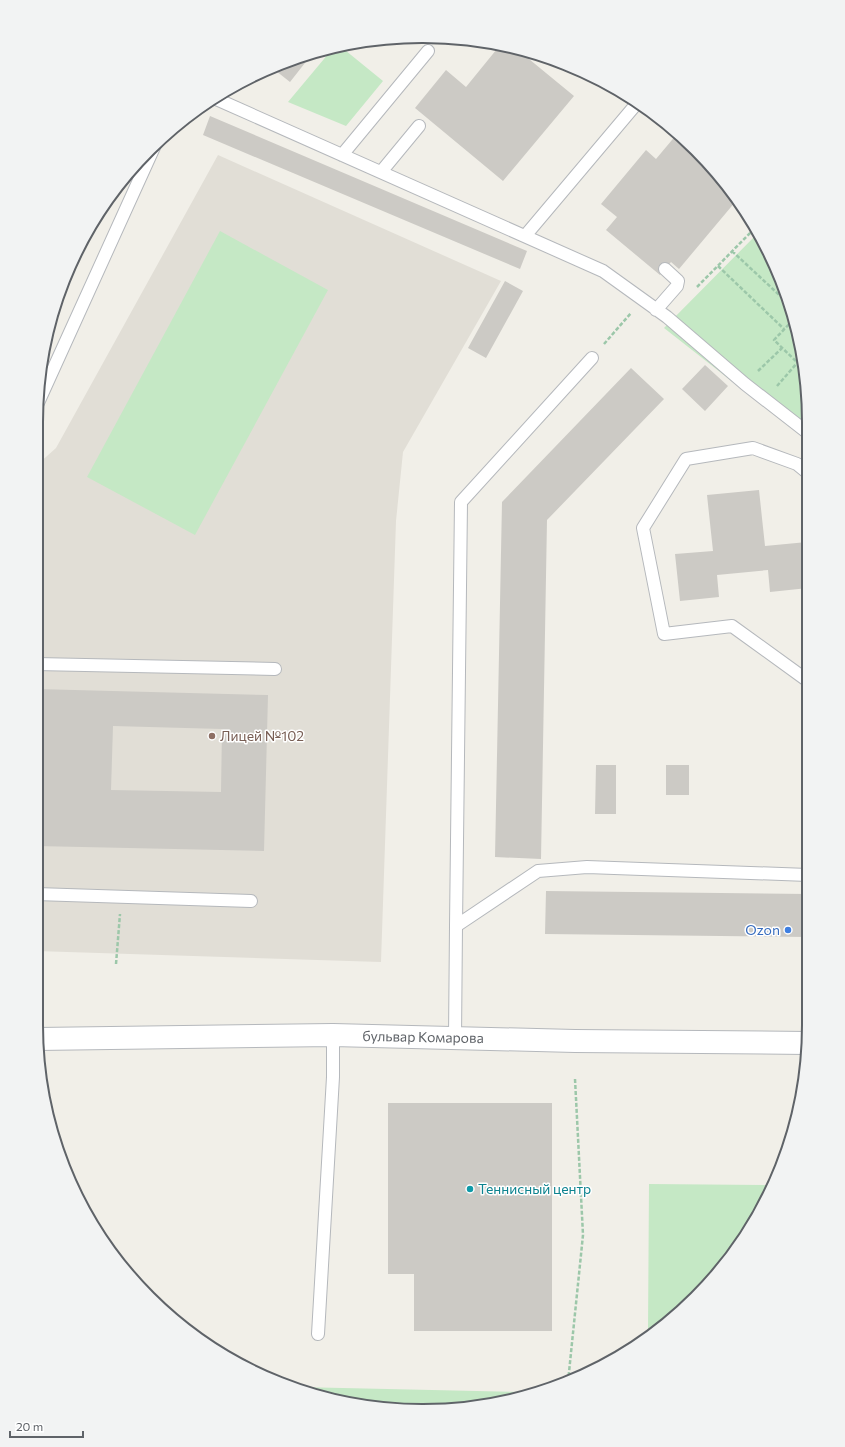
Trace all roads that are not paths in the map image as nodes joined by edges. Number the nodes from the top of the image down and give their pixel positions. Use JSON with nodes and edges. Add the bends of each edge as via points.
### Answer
{"nodes":[{"id":1,"x":428,"y":51,"type":"dead end"},
{"id":2,"x":221,"y":101,"type":"edge"},
{"id":3,"x":634,"y":107,"type":"edge"},
{"id":4,"x":420,"y":126,"type":"dead end"},
{"id":5,"x":342,"y":155,"type":"junction"},
{"id":6,"x":148,"y":160,"type":"edge"},
{"id":7,"x":381,"y":172,"type":"junction"},
{"id":8,"x":525,"y":236,"type":"junction"},
{"id":9,"x":666,"y":269,"type":"dead end"},
{"id":10,"x":656,"y":310,"type":"junction"},
{"id":11,"x":592,"y":358,"type":"road end"},
{"id":12,"x":45,"y":388,"type":"edge"},
{"id":13,"x":802,"y":428,"type":"edge"},
{"id":14,"x":802,"y":468,"type":"edge"},
{"id":15,"x":43,"y":664,"type":"edge"},
{"id":16,"x":276,"y":669,"type":"dead end"},
{"id":17,"x":802,"y":677,"type":"edge"},
{"id":18,"x":802,"y":875,"type":"edge"},
{"id":19,"x":43,"y":894,"type":"edge"},
{"id":20,"x":251,"y":901,"type":"dead end"},
{"id":21,"x":456,"y":926,"type":"junction"},
{"id":22,"x":333,"y":1036,"type":"junction"},
{"id":23,"x":455,"y":1038,"type":"junction"},
{"id":24,"x":44,"y":1039,"type":"edge"},
{"id":25,"x":801,"y":1043,"type":"edge"},
{"id":26,"x":318,"y":1334,"type":"dead end"}],
"edges":[{"from":1,"to":5,"type":"lane"},
{"from":2,"to":5,"type":"lane"},
{"from":3,"to":8,"type":"lane"},
{"from":4,"to":7,"type":"lane"},
{"from":5,"to":7,"type":"lane"},
{"from":6,"to":12,"type":"lane"},
{"from":7,"to":8,"type":"lane"},
{"from":8,"to":10,"type":"lane","via":[[603,271]]},
{"from":9,"to":10,"type":"lane","via":[[678,281],[677,286]]},
{"from":10,"to":13,"type":"lane"},
{"from":11,"to":21,"type":"lane","via":[[461,502]]},
{"from":14,"to":17,"type":"lane","via":[[753,448],[686,459],[643,528],[664,634],[732,626]]},
{"from":15,"to":16,"type":"lane"},
{"from":18,"to":21,"type":"lane","via":[[587,867],[538,871]]},
{"from":19,"to":20,"type":"lane"},
{"from":21,"to":23,"type":"lane"},
{"from":22,"to":23,"type":"street","name":"бульвар Комарова"},
{"from":22,"to":24,"type":"street","name":"бульвар Комарова"},
{"from":22,"to":26,"type":"lane","via":[[333,1076]]},
{"from":23,"to":25,"type":"street","name":"бульвар Комарова"}]}
